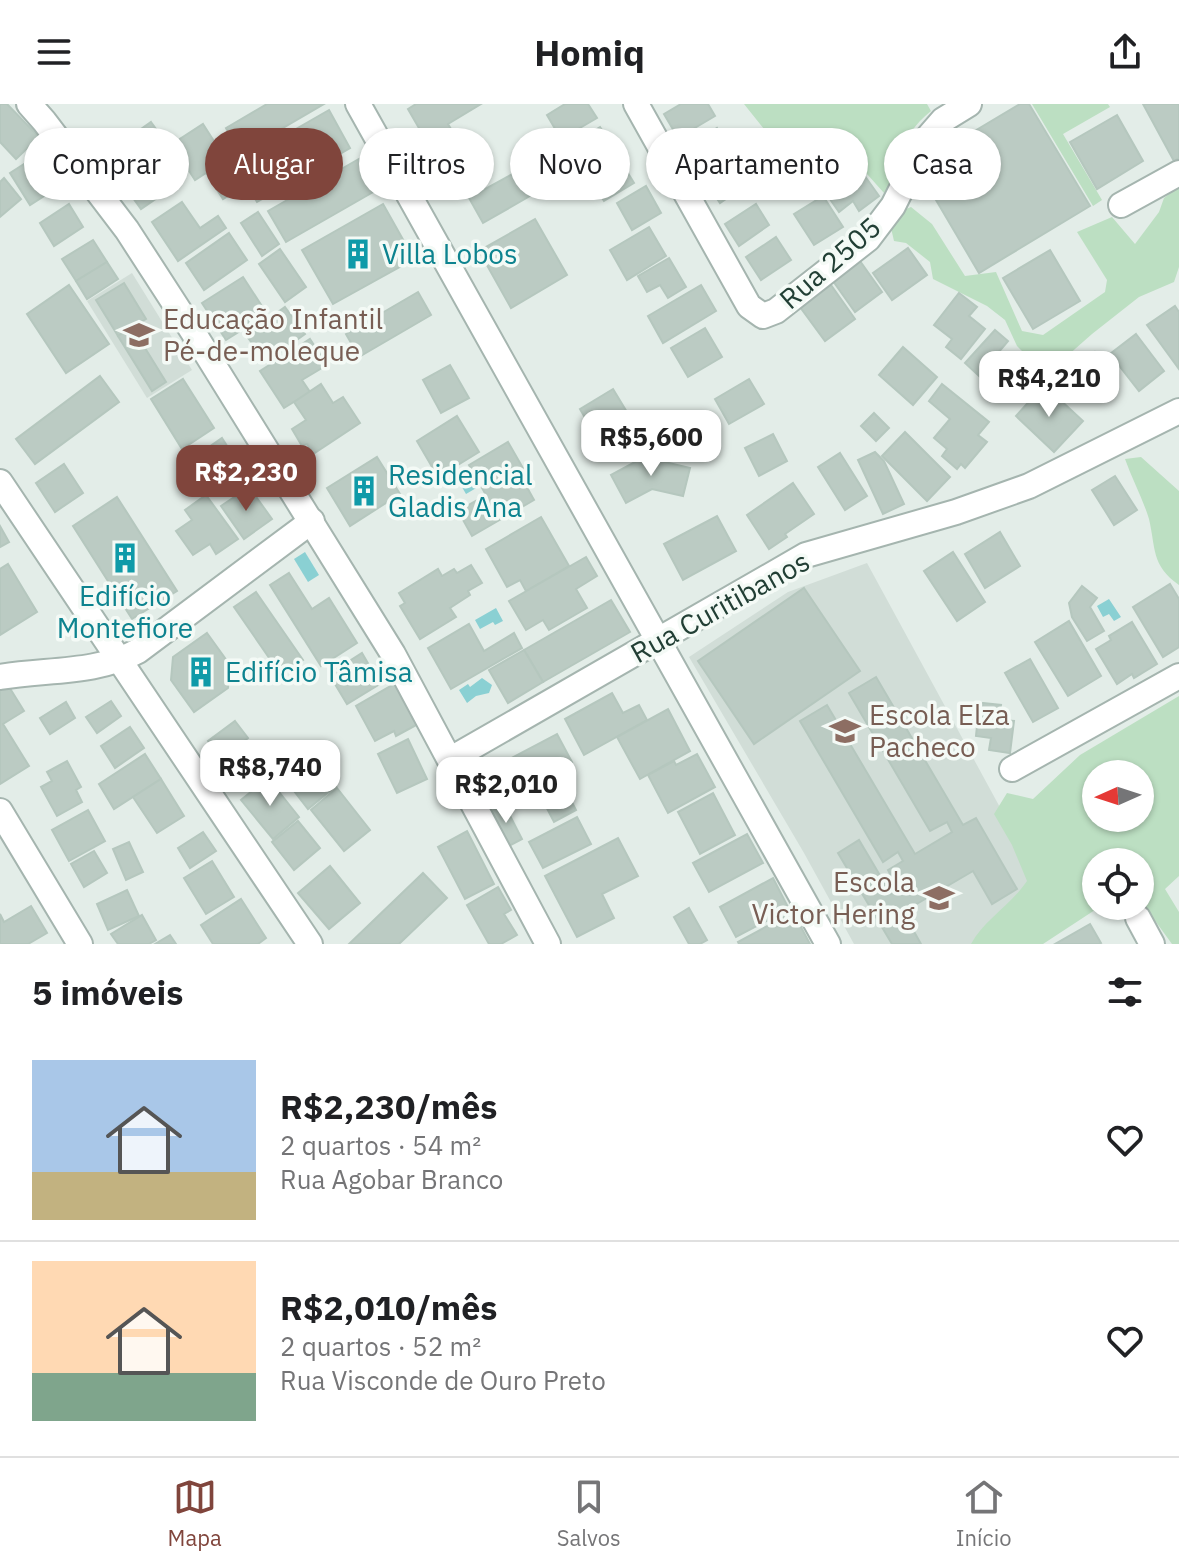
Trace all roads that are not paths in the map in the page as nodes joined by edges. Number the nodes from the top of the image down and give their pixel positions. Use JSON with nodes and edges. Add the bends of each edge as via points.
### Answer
{"nodes":[{"id":1,"x":29,"y":104,"type":"edge"},
{"id":2,"x":358,"y":104,"type":"edge"},
{"id":3,"x":636,"y":104,"type":"edge"},
{"id":4,"x":969,"y":104,"type":"edge"},
{"id":5,"x":1179,"y":173,"type":"edge"},
{"id":6,"x":1121,"y":205,"type":"dead end"},
{"id":7,"x":1179,"y":411,"type":"edge"},
{"id":8,"x":0,"y":482,"type":"edge"},
{"id":9,"x":312,"y":521,"type":"junction"},
{"id":10,"x":660,"y":640,"type":"junction"},
{"id":11,"x":119,"y":661,"type":"junction"},
{"id":12,"x":1179,"y":676,"type":"edge"},
{"id":13,"x":0,"y":677,"type":"edge"},
{"id":14,"x":451,"y":759,"type":"junction"},
{"id":15,"x":1012,"y":769,"type":"dead end"},
{"id":16,"x":0,"y":811,"type":"edge"},
{"id":17,"x":1139,"y":920,"type":"edge"},
{"id":18,"x":77,"y":943,"type":"edge"},
{"id":19,"x":310,"y":944,"type":"edge"},
{"id":20,"x":548,"y":944,"type":"edge"},
{"id":21,"x":828,"y":944,"type":"edge"},
{"id":22,"x":1152,"y":944,"type":"edge"}],
"edges":[{"from":1,"to":9,"type":"street","via":[[127,230]]},
{"from":2,"to":10,"type":"street"},
{"from":3,"to":4,"type":"street","name":"Rua 2505","via":[[749,306],[763,316],[868,239],[893,206],[909,159],[943,120]]},
{"from":5,"to":6,"type":"street"},
{"from":7,"to":10,"type":"street","name":"Rua Curitibanos","via":[[1029,486],[806,555]]},
{"from":8,"to":11,"type":"street"},
{"from":9,"to":11,"type":"street"},
{"from":9,"to":14,"type":"street"},
{"from":10,"to":14,"type":"street","name":"Rua Curitibanos"},
{"from":10,"to":21,"type":"street"},
{"from":11,"to":13,"type":"street"},
{"from":11,"to":19,"type":"street"},
{"from":12,"to":15,"type":"street"},
{"from":14,"to":20,"type":"street"},
{"from":16,"to":18,"type":"street"},
{"from":17,"to":22,"type":"street"}]}
